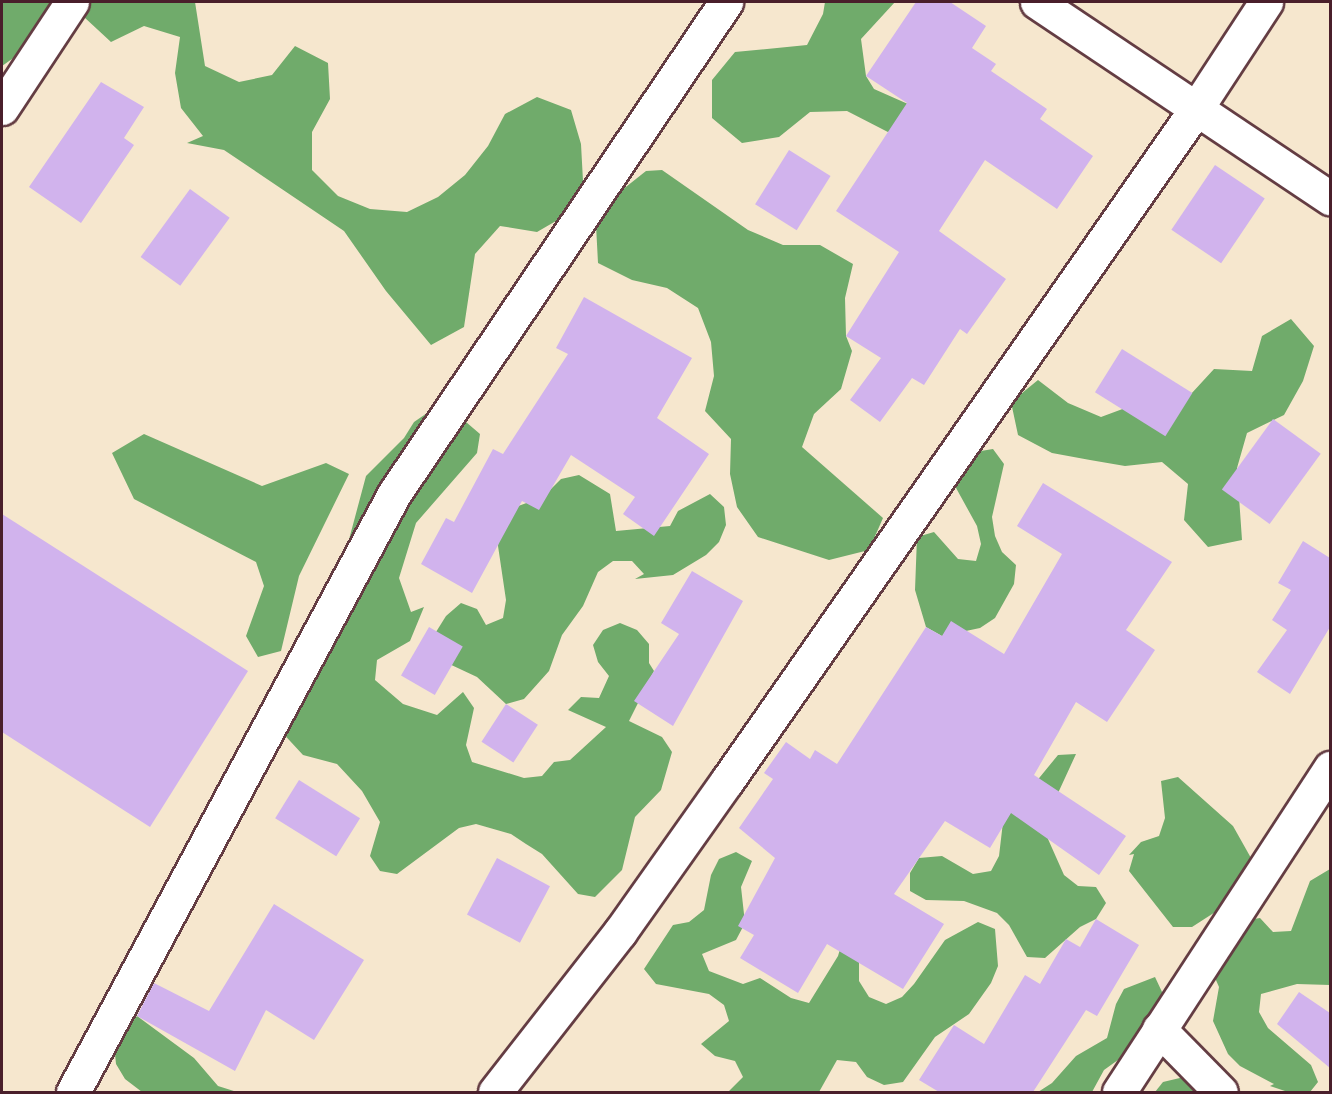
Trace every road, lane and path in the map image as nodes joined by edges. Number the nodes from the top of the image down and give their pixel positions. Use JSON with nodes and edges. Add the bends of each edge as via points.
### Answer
{"nodes":[{"id":1,"x":72,"y":2,"type":"edge"},
{"id":2,"x":726,"y":2,"type":"edge"},
{"id":3,"x":1037,"y":2,"type":"edge"},
{"id":4,"x":1266,"y":2,"type":"edge"},
{"id":5,"x":2,"y":108,"type":"edge"},
{"id":6,"x":1196,"y":109,"type":"junction"},
{"id":7,"x":1330,"y":198,"type":"edge"},
{"id":8,"x":1330,"y":768,"type":"edge"},
{"id":9,"x":1159,"y":1029,"type":"junction"},
{"id":10,"x":73,"y":1092,"type":"edge"},
{"id":11,"x":495,"y":1092,"type":"edge"},
{"id":12,"x":1119,"y":1092,"type":"edge"},
{"id":13,"x":1221,"y":1092,"type":"edge"}],
"edges":[{"from":1,"to":5,"type":"street"},
{"from":2,"to":10,"type":"street","via":[[394,494]]},
{"from":3,"to":6,"type":"street"},
{"from":4,"to":6,"type":"street"},
{"from":6,"to":7,"type":"street"},
{"from":6,"to":11,"type":"street","via":[[674,857]]},
{"from":8,"to":9,"type":"street"},
{"from":9,"to":12,"type":"street"},
{"from":9,"to":13,"type":"street"}]}
